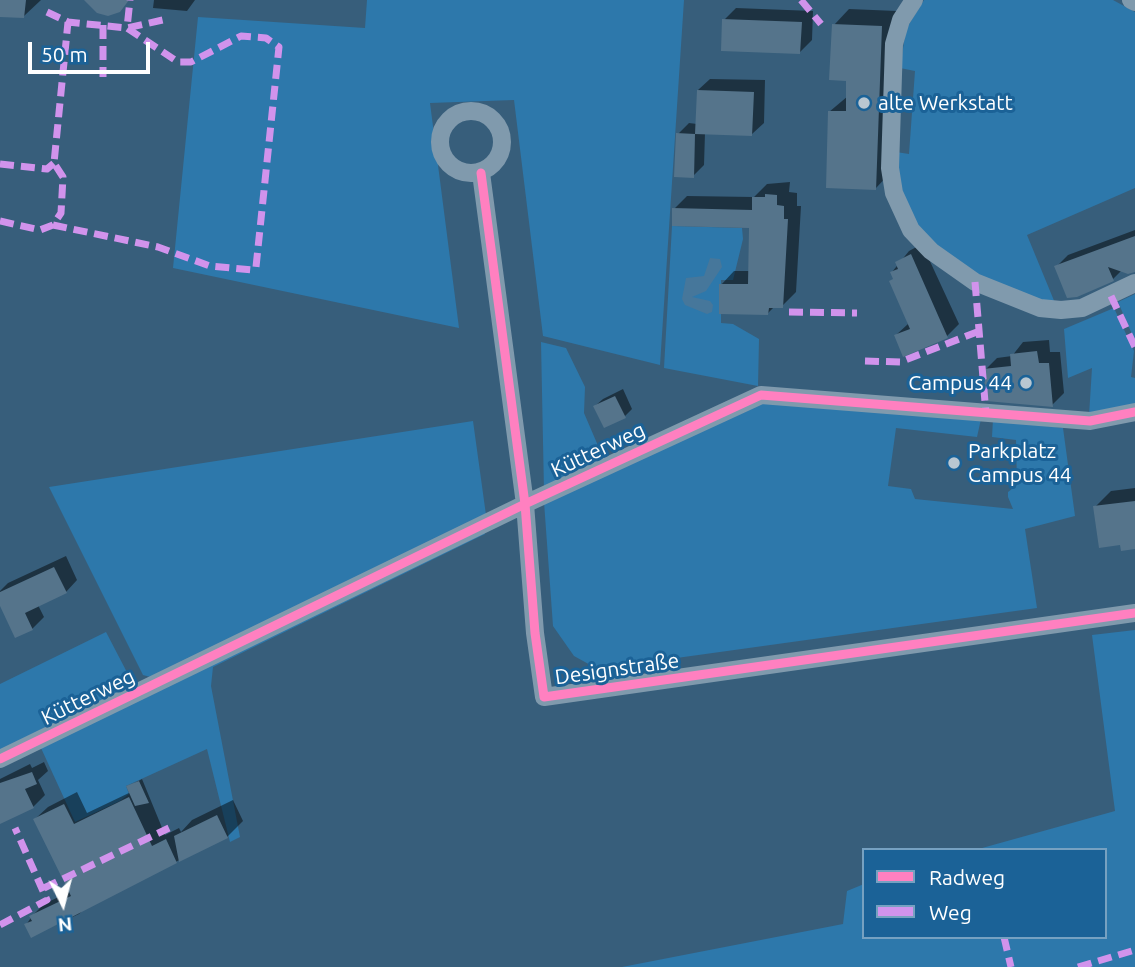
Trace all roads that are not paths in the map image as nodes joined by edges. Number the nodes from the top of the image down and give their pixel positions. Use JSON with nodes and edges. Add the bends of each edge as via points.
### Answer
{"nodes":[{"id":1,"x":914,"y":0,"type":"edge"},
{"id":2,"x":481,"y":173,"type":"dead end"},
{"id":3,"x":1135,"y":283,"type":"edge"},
{"id":4,"x":1135,"y":412,"type":"edge"},
{"id":5,"x":525,"y":503,"type":"junction"},
{"id":6,"x":1135,"y":613,"type":"edge"},
{"id":7,"x":0,"y":759,"type":"edge"}],
"edges":[{"from":1,"to":3,"type":"street","via":[[901,20],[894,44],[890,168],[894,193],[911,230],[930,251],[975,282],[1040,308],[1082,308]]},
{"from":2,"to":5,"type":"street","name":"Designstraße"},
{"from":4,"to":5,"type":"street","name":"Kütterweg","via":[[1090,421],[761,395]]},
{"from":5,"to":6,"type":"street","name":"Designstraße","via":[[544,698]]},
{"from":5,"to":7,"type":"street","name":"Kütterweg"}]}
